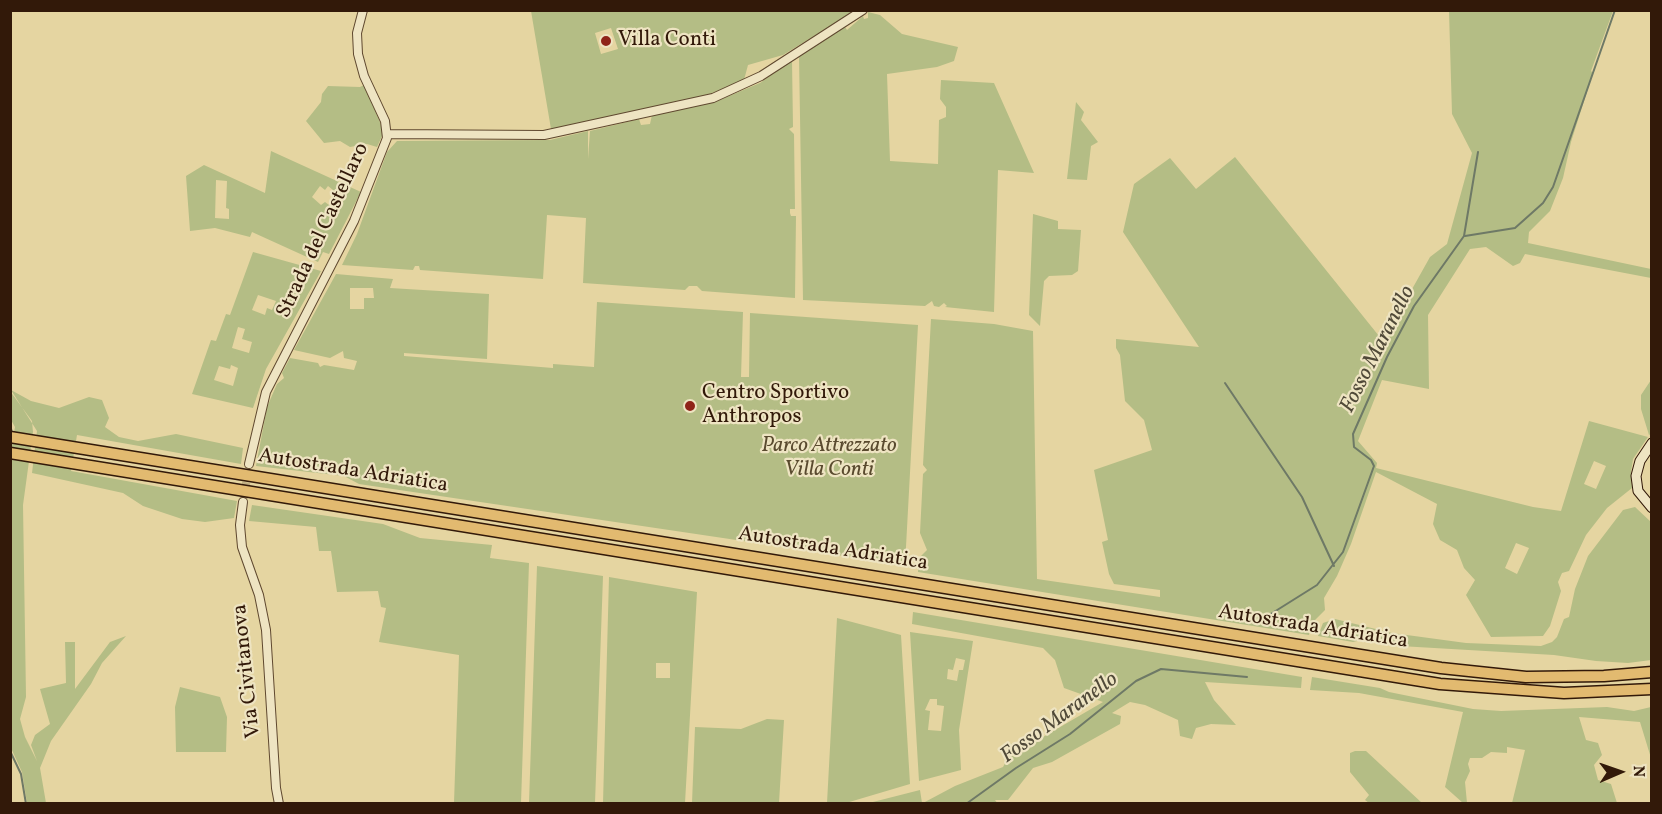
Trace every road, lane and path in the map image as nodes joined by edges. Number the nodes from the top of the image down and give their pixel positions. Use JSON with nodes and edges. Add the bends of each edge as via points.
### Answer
{"nodes":[{"id":1,"x":363,"y":10,"type":"edge"},
{"id":2,"x":863,"y":10,"type":"edge"},
{"id":3,"x":387,"y":134,"type":"junction"},
{"id":4,"x":10,"y":436,"type":"edge"},
{"id":5,"x":1652,"y":443,"type":"edge"},
{"id":6,"x":10,"y":453,"type":"edge"},
{"id":7,"x":249,"y":464,"type":"tunnel mouth"},
{"id":8,"x":243,"y":502,"type":"tunnel mouth"},
{"id":9,"x":1652,"y":508,"type":"edge"},
{"id":10,"x":1652,"y":672,"type":"edge"},
{"id":11,"x":1652,"y":689,"type":"edge"},
{"id":12,"x":279,"y":804,"type":"edge"}],
"edges":[{"from":1,"to":3,"type":"street","name":"Strada del Castellaro","via":[[357,33],[358,54]]},
{"from":2,"to":3,"type":"street","via":[[761,76],[713,98],[544,135]]},
{"from":3,"to":7,"type":"street","name":"Strada del Castellaro","via":[[354,221],[266,392]]},
{"from":4,"to":10,"type":"highway","name":"Autostrada Adriatica","via":[[1407,663],[1526,676]]},
{"from":5,"to":9,"type":"main road","via":[[1636,476],[1638,491]]},
{"from":6,"to":11,"type":"highway","name":"Autostrada Adriatica","via":[[1440,684],[1564,693]]},
{"from":8,"to":12,"type":"street","name":"Via Civitanova","via":[[242,547],[266,630]]}]}
